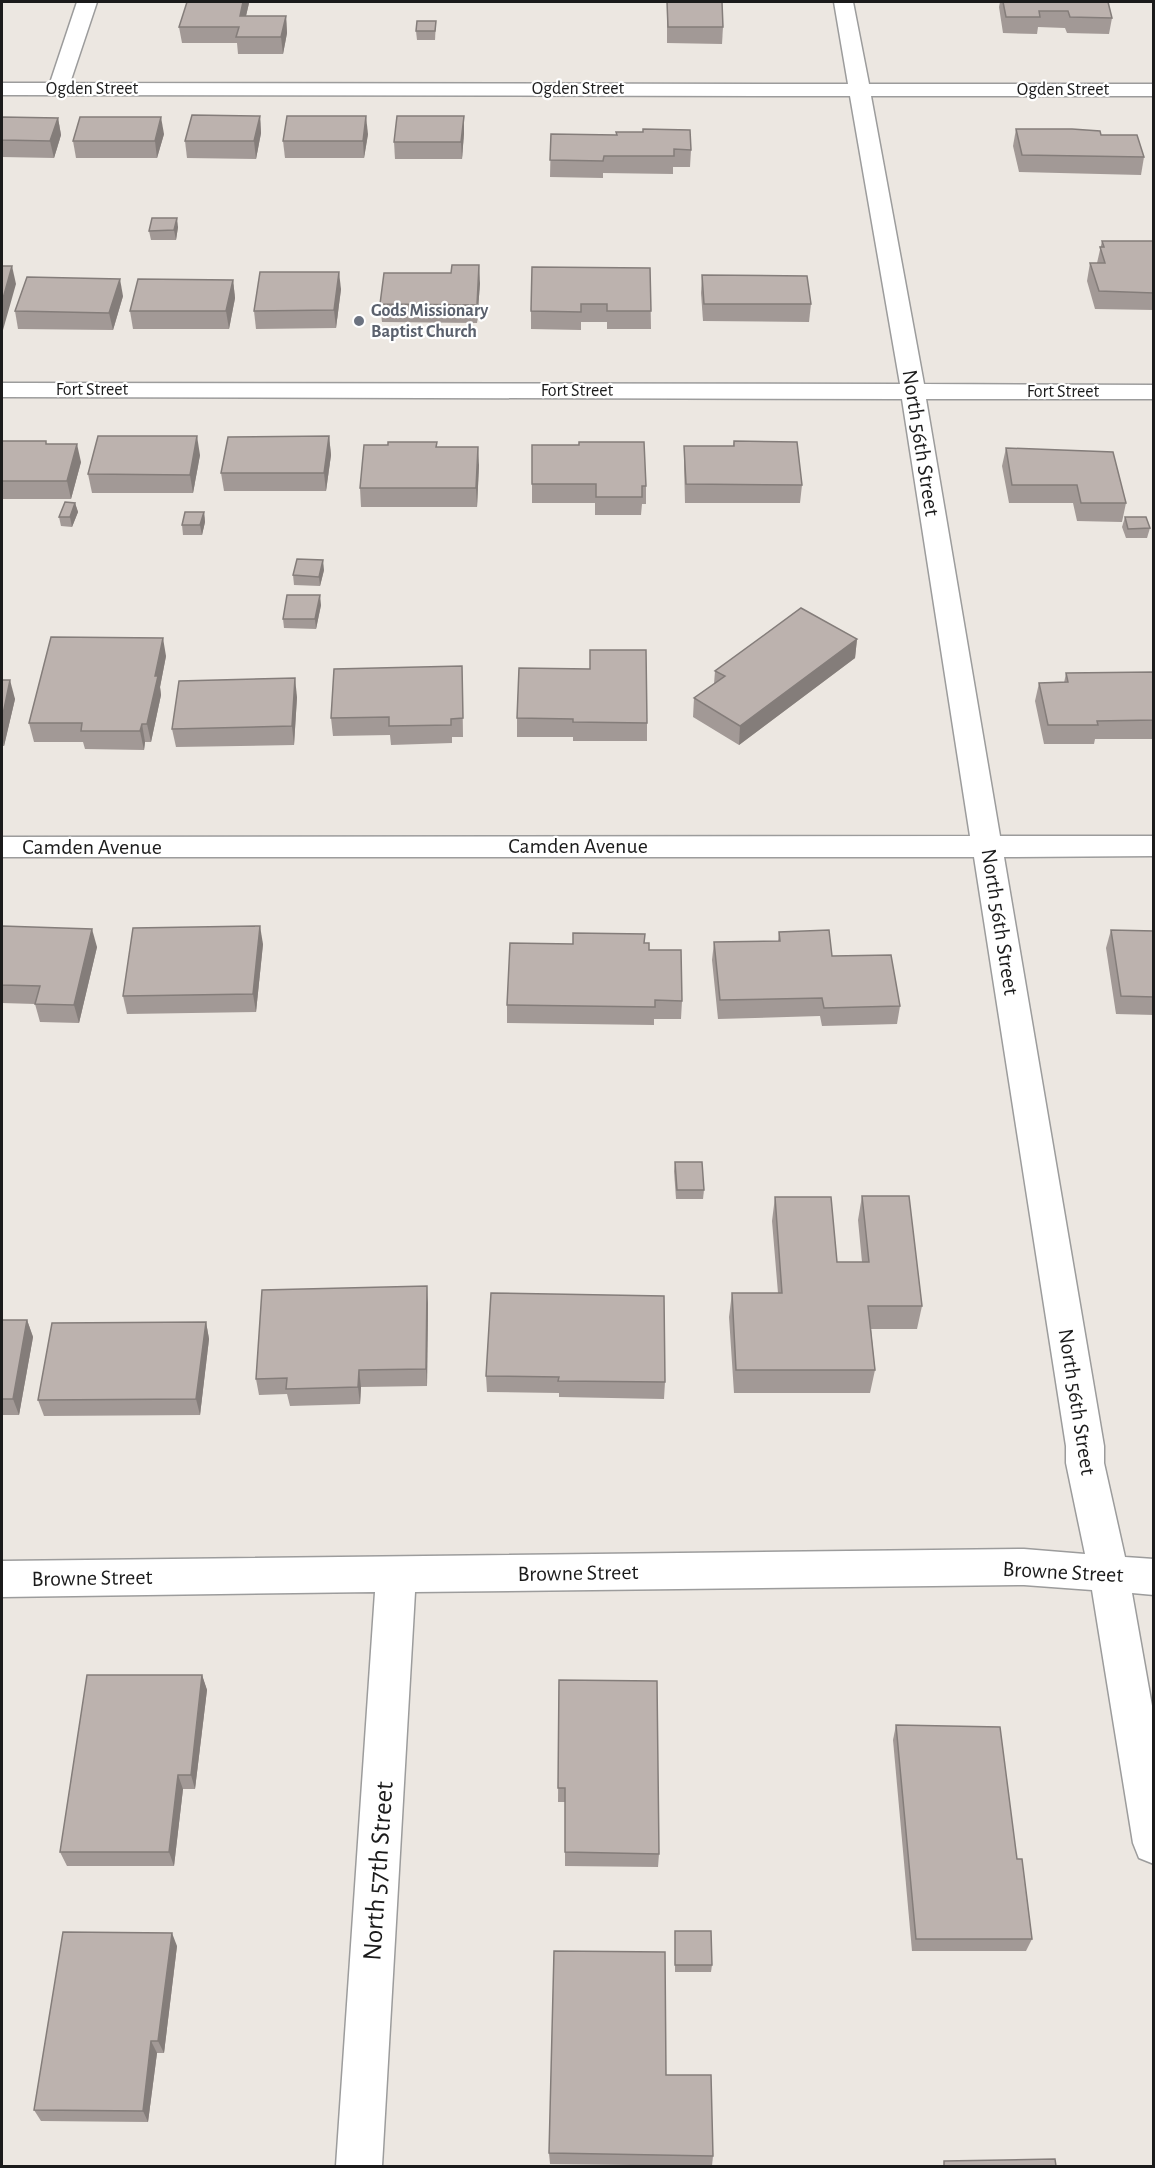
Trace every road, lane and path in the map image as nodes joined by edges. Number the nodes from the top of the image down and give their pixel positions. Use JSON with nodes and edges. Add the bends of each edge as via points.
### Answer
{"nodes":[{"id":1,"x":87,"y":2,"type":"edge"},
{"id":2,"x":844,"y":2,"type":"edge"},
{"id":3,"x":2,"y":89,"type":"edge"},
{"id":4,"x":58,"y":89,"type":"junction"},
{"id":5,"x":859,"y":89,"type":"junction"},
{"id":6,"x":1154,"y":90,"type":"edge"},
{"id":7,"x":2,"y":390,"type":"edge"},
{"id":8,"x":914,"y":392,"type":"junction"},
{"id":9,"x":1154,"y":392,"type":"edge"},
{"id":10,"x":987,"y":845,"type":"junction"},
{"id":11,"x":1154,"y":846,"type":"edge"},
{"id":12,"x":2,"y":847,"type":"edge"},
{"id":13,"x":1108,"y":1574,"type":"junction"},
{"id":14,"x":396,"y":1575,"type":"junction"},
{"id":15,"x":1154,"y":1577,"type":"edge"},
{"id":16,"x":2,"y":1579,"type":"edge"},
{"id":17,"x":1154,"y":1843,"type":"edge"},
{"id":18,"x":359,"y":2166,"type":"edge"}],
"edges":[{"from":1,"to":4,"type":"street"},
{"from":2,"to":5,"type":"street","name":"North 56th Street"},
{"from":3,"to":4,"type":"street","name":"Ogden Street"},
{"from":4,"to":5,"type":"street","name":"Ogden Street"},
{"from":5,"to":6,"type":"street","name":"Ogden Street"},
{"from":5,"to":8,"type":"street","name":"North 56th Street"},
{"from":7,"to":8,"type":"street","name":"Fort Street"},
{"from":8,"to":9,"type":"street","name":"Fort Street"},
{"from":8,"to":10,"type":"street","name":"North 56th Street"},
{"from":10,"to":11,"type":"street","name":"Camden Avenue"},
{"from":10,"to":12,"type":"street","name":"Camden Avenue"},
{"from":10,"to":13,"type":"street","name":"North 56th Street","via":[[1083,1434],[1084,1464]]},
{"from":13,"to":14,"type":"street","name":"Browne Street","via":[[1024,1567]]},
{"from":13,"to":15,"type":"street","name":"Browne Street"},
{"from":13,"to":17,"type":"street","name":"North 56th Street"},
{"from":14,"to":16,"type":"street","name":"Browne Street"},
{"from":14,"to":18,"type":"street","name":"North 57th Street"}]}
